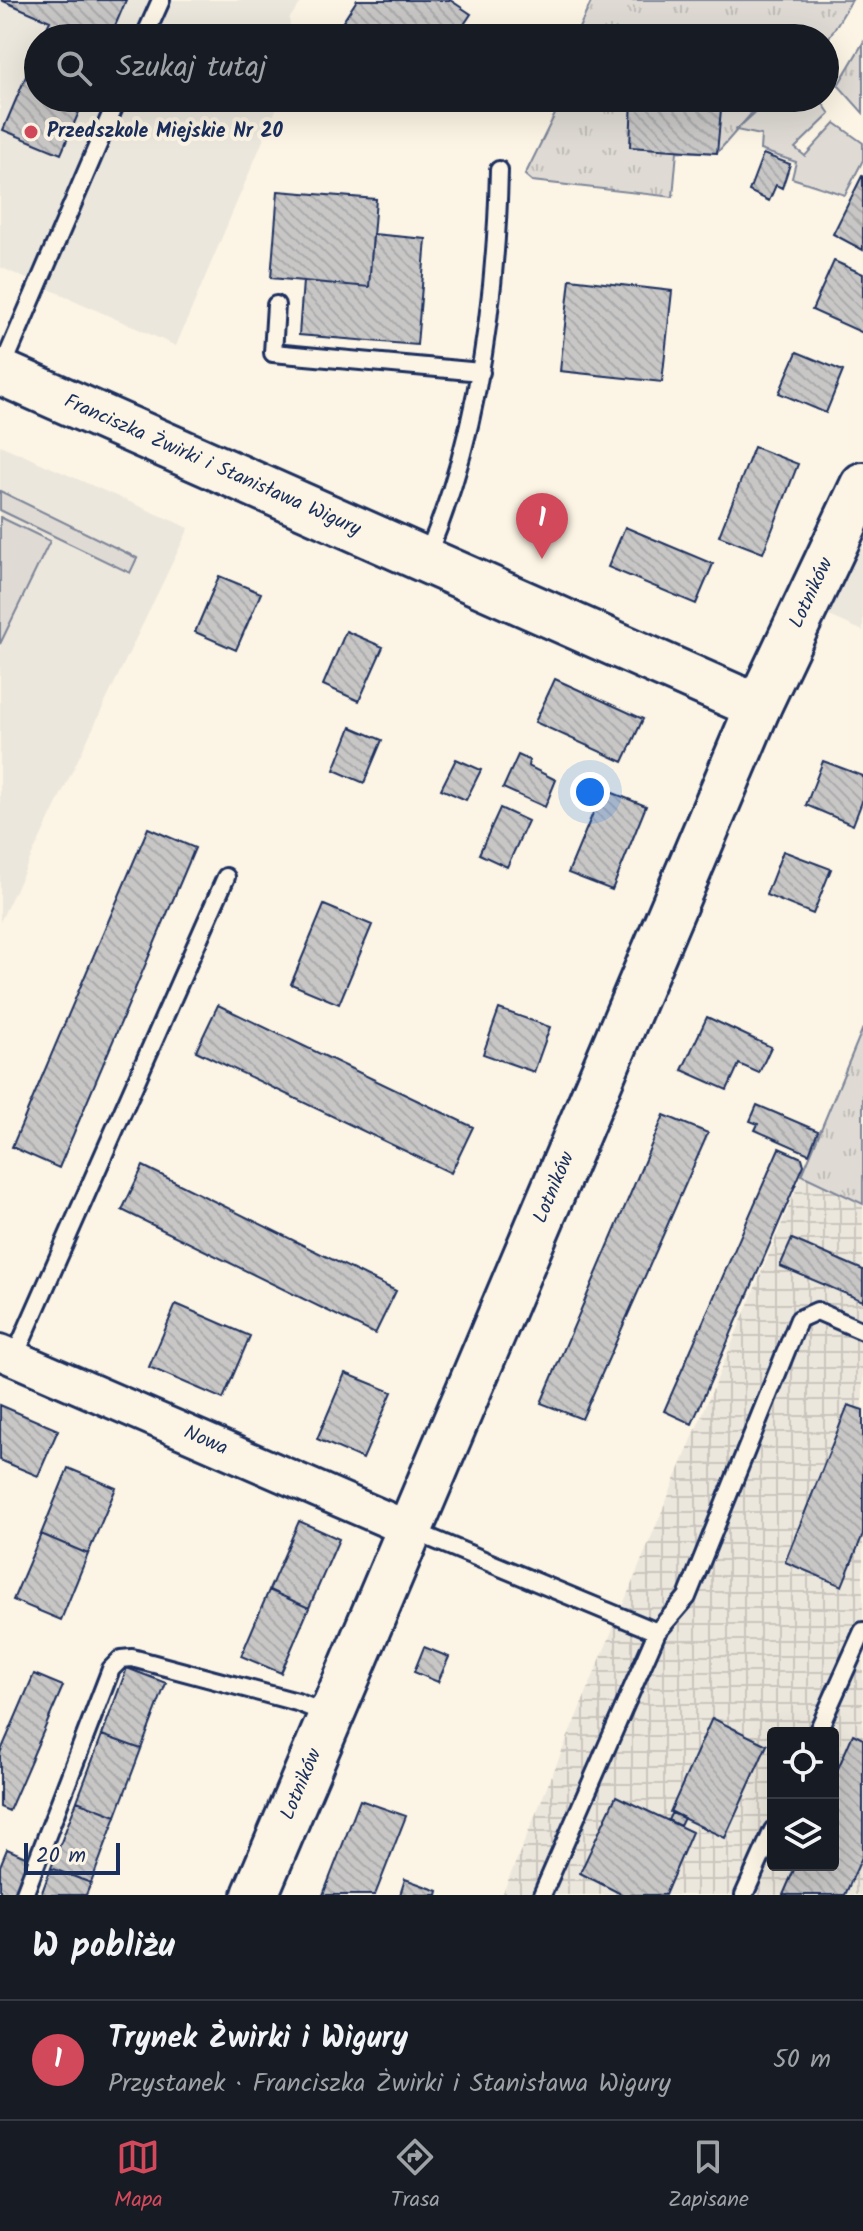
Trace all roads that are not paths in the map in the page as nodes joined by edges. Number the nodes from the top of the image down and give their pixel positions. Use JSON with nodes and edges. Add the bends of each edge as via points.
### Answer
{"nodes":[{"id":1,"x":161,"y":0,"type":"edge"},
{"id":2,"x":150,"y":24,"type":"edge"},
{"id":3,"x":112,"y":112,"type":"edge"},
{"id":4,"x":499,"y":170,"type":"dead end"},
{"id":5,"x":276,"y":305,"type":"dead end"},
{"id":6,"x":0,"y":372,"type":"edge"},
{"id":7,"x":481,"y":372,"type":"junction"},
{"id":8,"x":863,"y":485,"type":"edge"},
{"id":9,"x":426,"y":560,"type":"junction"},
{"id":10,"x":758,"y":707,"type":"junction"},
{"id":11,"x":226,"y":877,"type":"dead end"},
{"id":12,"x":863,"y":1331,"type":"edge"},
{"id":13,"x":7,"y":1355,"type":"edge"},
{"id":14,"x":411,"y":1530,"type":"junction"},
{"id":15,"x":863,"y":1631,"type":"edge"},
{"id":16,"x":657,"y":1632,"type":"junction"},
{"id":17,"x":330,"y":1715,"type":"junction"},
{"id":18,"x":820,"y":1727,"type":"edge"},
{"id":19,"x":767,"y":1843,"type":"edge"},
{"id":20,"x":24,"y":1895,"type":"edge"},
{"id":21,"x":255,"y":1895,"type":"edge"},
{"id":22,"x":542,"y":1895,"type":"edge"},
{"id":23,"x":744,"y":1895,"type":"edge"}],
"edges":[{"from":1,"to":2,"type":"lane"},
{"from":3,"to":6,"type":"lane"},
{"from":4,"to":7,"type":"lane"},
{"from":5,"to":7,"type":"lane","via":[[273,353]]},
{"from":6,"to":9,"type":"street","name":"Franciszka Żwirki i Stanisława Wigury"},
{"from":7,"to":9,"type":"lane","via":[[447,509]]},
{"from":8,"to":10,"type":"street","name":"Lotników"},
{"from":9,"to":10,"type":"street","name":"Franciszka Żwirki i Stanisława Wigury"},
{"from":10,"to":14,"type":"street","name":"Lotników"},
{"from":11,"to":13,"type":"lane"},
{"from":12,"to":16,"type":"lane","via":[[817,1311],[799,1319],[687,1597]]},
{"from":13,"to":14,"type":"street","name":"Nowa"},
{"from":14,"to":16,"type":"lane"},
{"from":14,"to":17,"type":"street","name":"Lotników"},
{"from":15,"to":18,"type":"lane"},
{"from":16,"to":22,"type":"lane"},
{"from":17,"to":20,"type":"lane","via":[[297,1702],[121,1659],[111,1669]]},
{"from":17,"to":21,"type":"street","name":"Lotników"},
{"from":19,"to":23,"type":"lane"}]}
